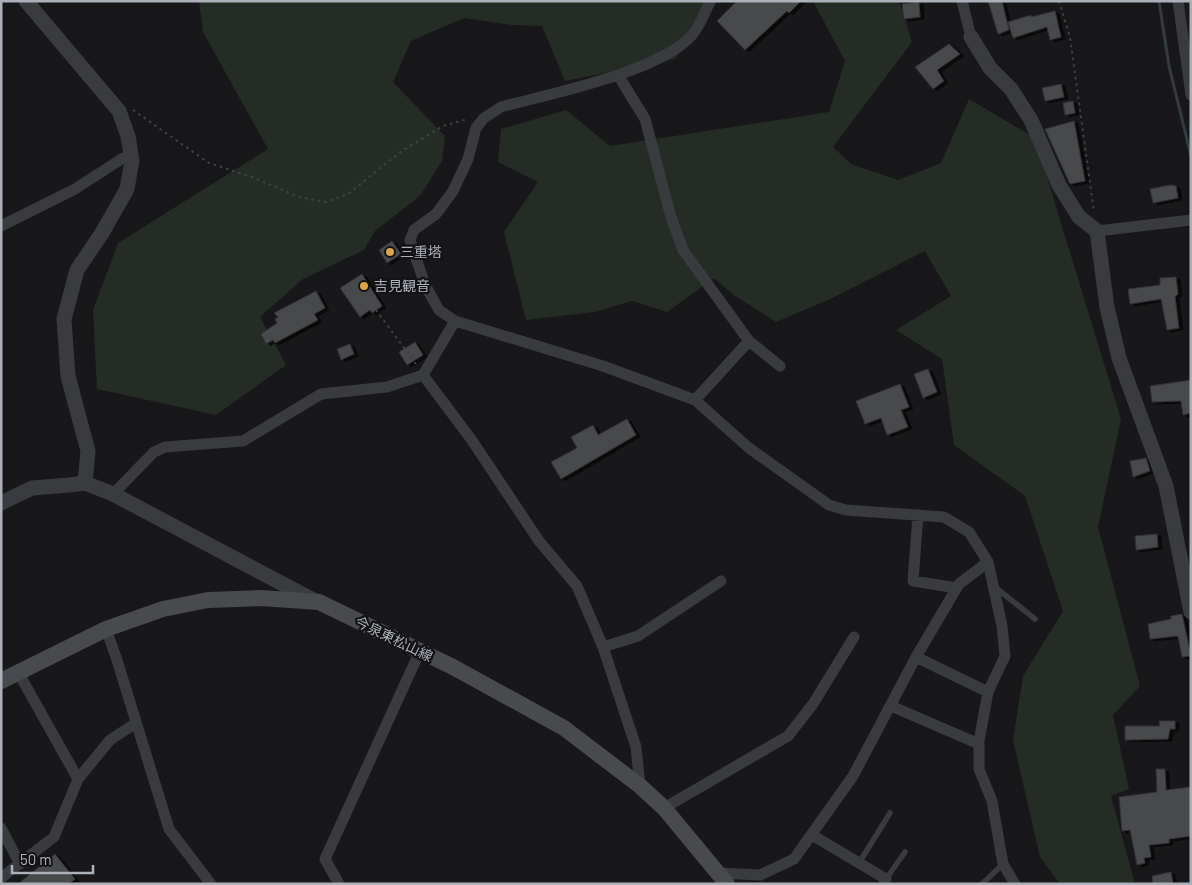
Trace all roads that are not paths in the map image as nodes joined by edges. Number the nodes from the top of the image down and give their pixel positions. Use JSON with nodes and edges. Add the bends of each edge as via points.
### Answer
{"nodes":[{"id":1,"x":26,"y":1,"type":"edge"},
{"id":2,"x":710,"y":1,"type":"edge"},
{"id":3,"x":962,"y":1,"type":"edge"},
{"id":4,"x":1178,"y":1,"type":"edge"},
{"id":5,"x":971,"y":37,"type":"joint"},
{"id":6,"x":618,"y":76,"type":"junction"},
{"id":7,"x":1191,"y":95,"type":"edge"},
{"id":8,"x":132,"y":161,"type":"junction"},
{"id":9,"x":1191,"y":220,"type":"edge"},
{"id":10,"x":1,"y":226,"type":"edge"},
{"id":11,"x":1097,"y":231,"type":"junction"},
{"id":12,"x":455,"y":321,"type":"junction"},
{"id":13,"x":749,"y":341,"type":"junction"},
{"id":14,"x":780,"y":366,"type":"dead end"},
{"id":15,"x":423,"y":375,"type":"junction"},
{"id":16,"x":695,"y":400,"type":"junction"},
{"id":17,"x":84,"y":483,"type":"junction"},
{"id":18,"x":113,"y":494,"type":"junction"},
{"id":19,"x":1,"y":503,"type":"edge"},
{"id":20,"x":918,"y":515,"type":"junction"},
{"id":21,"x":988,"y":562,"type":"junction"},
{"id":22,"x":721,"y":581,"type":"dead end"},
{"id":23,"x":993,"y":586,"type":"junction"},
{"id":24,"x":957,"y":588,"type":"junction"},
{"id":25,"x":319,"y":602,"type":"junction"},
{"id":26,"x":1190,"y":604,"type":"edge"},
{"id":27,"x":1035,"y":619,"type":"dead end"},
{"id":28,"x":106,"y":630,"type":"junction"},
{"id":29,"x":854,"y":636,"type":"dead end"},
{"id":30,"x":602,"y":647,"type":"junction"},
{"id":31,"x":420,"y":651,"type":"junction"},
{"id":32,"x":916,"y":658,"type":"junction"},
{"id":33,"x":18,"y":672,"type":"junction"},
{"id":34,"x":1,"y":682,"type":"edge"},
{"id":35,"x":988,"y":692,"type":"junction"},
{"id":36,"x":891,"y":706,"type":"junction"},
{"id":37,"x":136,"y":722,"type":"junction"},
{"id":38,"x":979,"y":744,"type":"junction"},
{"id":39,"x":78,"y":779,"type":"junction"},
{"id":40,"x":640,"y":786,"type":"junction"},
{"id":41,"x":664,"y":808,"type":"junction"},
{"id":42,"x":890,"y":813,"type":"dead end"},
{"id":43,"x":1,"y":828,"type":"edge"},
{"id":44,"x":812,"y":836,"type":"junction"},
{"id":45,"x":905,"y":852,"type":"dead end"},
{"id":46,"x":859,"y":863,"type":"junction"},
{"id":47,"x":20,"y":864,"type":"junction"},
{"id":48,"x":1003,"y":864,"type":"junction"},
{"id":49,"x":1,"y":878,"type":"edge"},
{"id":50,"x":723,"y":878,"type":"edge"},
{"id":51,"x":885,"y":881,"type":"edge"},
{"id":52,"x":211,"y":884,"type":"edge"},
{"id":53,"x":339,"y":884,"type":"edge"},
{"id":54,"x":982,"y":884,"type":"edge"},
{"id":55,"x":1015,"y":884,"type":"edge"}],
"edges":[{"from":1,"to":8,"type":"street","via":[[119,111]]},
{"from":2,"to":6,"type":"street","via":[[693,34],[682,45]]},
{"from":3,"to":5,"type":"street"},
{"from":4,"to":7,"type":"street"},
{"from":5,"to":11,"type":"street","via":[[990,68],[1011,89],[1032,120],[1059,185],[1079,217]]},
{"from":6,"to":12,"type":"street","via":[[501,107],[476,128],[468,159],[453,192],[436,214],[414,230],[410,240],[425,285],[439,310]]},
{"from":6,"to":13,"type":"street","via":[[645,119],[683,250]]},
{"from":8,"to":10,"type":"street","via":[[123,158],[75,189]]},
{"from":8,"to":17,"type":"street","via":[[127,188],[77,270],[64,319],[68,376],[88,451]]},
{"from":9,"to":11,"type":"street"},
{"from":11,"to":26,"type":"street","via":[[1107,307],[1117,349],[1166,486]]},
{"from":12,"to":15,"type":"street"},
{"from":12,"to":16,"type":"street","via":[[603,366]]},
{"from":13,"to":14,"type":"street"},
{"from":13,"to":16,"type":"street"},
{"from":15,"to":18,"type":"street","via":[[387,387],[321,394],[243,441],[164,447],[154,452]]},
{"from":15,"to":30,"type":"street","via":[[471,438],[539,541],[577,586]]},
{"from":16,"to":20,"type":"street","via":[[749,448],[829,505],[846,510]]},
{"from":17,"to":18,"type":"street"},
{"from":17,"to":19,"type":"street","via":[[32,488]]},
{"from":18,"to":25,"type":"street"},
{"from":20,"to":21,"type":"street","via":[[944,517],[969,532]]},
{"from":20,"to":24,"type":"street","via":[[913,581]]},
{"from":21,"to":23,"type":"street"},
{"from":21,"to":24,"type":"street"},
{"from":22,"to":30,"type":"street","via":[[638,636]]},
{"from":23,"to":27,"type":"lane"},
{"from":23,"to":35,"type":"street","via":[[1005,656]]},
{"from":24,"to":32,"type":"street"},
{"from":25,"to":28,"type":"main road","name":"今泉東松山線","via":[[261,598],[208,600],[163,610]]},
{"from":25,"to":31,"type":"main road","name":"今泉東松山線"},
{"from":28,"to":33,"type":"main road","name":"今泉東松山線"},
{"from":28,"to":37,"type":"street"},
{"from":29,"to":41,"type":"street","via":[[813,704],[788,736]]},
{"from":30,"to":40,"type":"street","via":[[636,748]]},
{"from":31,"to":40,"type":"main road","name":"今泉東松山線","via":[[564,728]]},
{"from":31,"to":53,"type":"street","via":[[326,859]]},
{"from":32,"to":35,"type":"street"},
{"from":32,"to":36,"type":"street"},
{"from":33,"to":34,"type":"main road","name":"今泉東松山線"},
{"from":33,"to":39,"type":"street"},
{"from":35,"to":38,"type":"street"},
{"from":36,"to":38,"type":"street"},
{"from":36,"to":44,"type":"street","via":[[853,776]]},
{"from":37,"to":39,"type":"street","via":[[110,740]]},
{"from":37,"to":52,"type":"street","via":[[169,829]]},
{"from":38,"to":48,"type":"street","via":[[980,768],[992,801]]},
{"from":39,"to":47,"type":"street","via":[[54,837]]},
{"from":40,"to":41,"type":"main road","name":"今泉東松山線"},
{"from":41,"to":50,"type":"main road","name":"今泉東松山線"},
{"from":42,"to":46,"type":"lane"},
{"from":43,"to":47,"type":"street"},
{"from":44,"to":46,"type":"street"},
{"from":44,"to":50,"type":"street","via":[[794,859],[760,875]]},
{"from":45,"to":51,"type":"lane"},
{"from":46,"to":51,"type":"street"},
{"from":47,"to":49,"type":"street"},
{"from":48,"to":54,"type":"lane"},
{"from":48,"to":55,"type":"street"}]}
